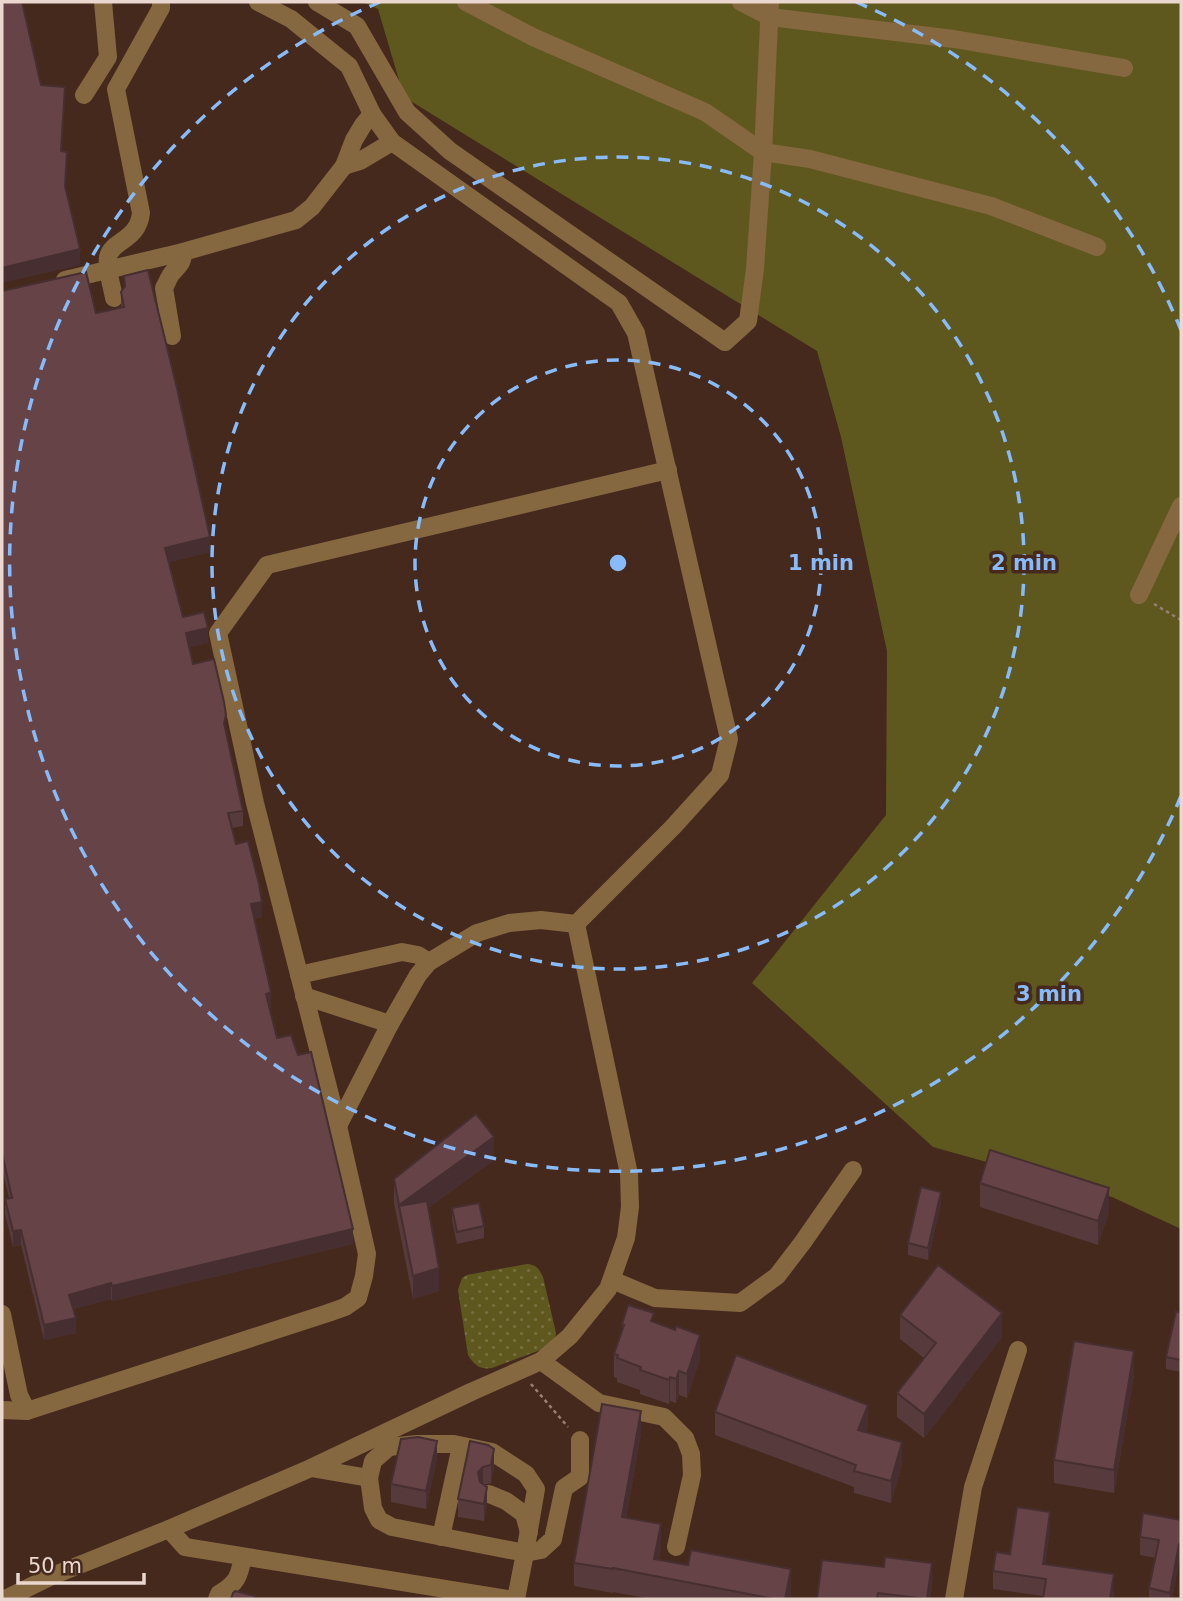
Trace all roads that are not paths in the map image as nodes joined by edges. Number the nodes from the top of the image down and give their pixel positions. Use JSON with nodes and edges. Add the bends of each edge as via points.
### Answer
{"nodes":[{"id":1,"x":103,"y":2,"type":"edge"},
{"id":2,"x":161,"y":2,"type":"edge"},
{"id":3,"x":258,"y":2,"type":"edge"},
{"id":4,"x":317,"y":2,"type":"edge"},
{"id":5,"x":466,"y":2,"type":"edge"},
{"id":6,"x":741,"y":2,"type":"edge"},
{"id":7,"x":770,"y":9,"type":"edge"},
{"id":8,"x":1124,"y":68,"type":"dead end"},
{"id":9,"x":84,"y":95,"type":"dead end"},
{"id":10,"x":372,"y":114,"type":"junction"},
{"id":11,"x":392,"y":142,"type":"junction"},
{"id":12,"x":763,"y":152,"type":"junction"},
{"id":13,"x":344,"y":166,"type":"junction"},
{"id":14,"x":1097,"y":247,"type":"dead end"},
{"id":15,"x":183,"y":252,"type":"junction"},
{"id":16,"x":54,"y":283,"type":"edge"},
{"id":17,"x":114,"y":298,"type":"dead end"},
{"id":18,"x":172,"y":336,"type":"dead end"},
{"id":19,"x":668,"y":470,"type":"junction"},
{"id":20,"x":1181,"y":506,"type":"edge"},
{"id":21,"x":1139,"y":595,"type":"road end"},
{"id":22,"x":576,"y":924,"type":"junction"},
{"id":23,"x":429,"y":962,"type":"junction"},
{"id":24,"x":299,"y":975,"type":"junction"},
{"id":25,"x":304,"y":996,"type":"junction"},
{"id":26,"x":390,"y":1024,"type":"junction"},
{"id":27,"x":338,"y":1126,"type":"junction"},
{"id":28,"x":853,"y":1170,"type":"dead end"},
{"id":29,"x":612,"y":1280,"type":"junction"},
{"id":30,"x":2,"y":1314,"type":"edge"},
{"id":31,"x":1018,"y":1350,"type":"dead end"},
{"id":32,"x":541,"y":1362,"type":"junction"},
{"id":33,"x":2,"y":1410,"type":"edge"},
{"id":34,"x":27,"y":1410,"type":"junction"},
{"id":35,"x":580,"y":1440,"type":"road end"},
{"id":36,"x":460,"y":1446,"type":"junction"},
{"id":37,"x":311,"y":1468,"type":"junction"},
{"id":38,"x":369,"y":1478,"type":"junction"},
{"id":39,"x":489,"y":1494,"type":"edge"},
{"id":40,"x":169,"y":1529,"type":"junction"},
{"id":41,"x":529,"y":1532,"type":"junction"},
{"id":42,"x":441,"y":1537,"type":"junction"},
{"id":43,"x":676,"y":1547,"type":"dead end"},
{"id":44,"x":525,"y":1553,"type":"junction"},
{"id":45,"x":243,"y":1557,"type":"junction"},
{"id":46,"x":5,"y":1599,"type":"edge"},
{"id":47,"x":217,"y":1599,"type":"edge"},
{"id":48,"x":507,"y":1599,"type":"edge"},
{"id":49,"x":516,"y":1599,"type":"edge"},
{"id":50,"x":954,"y":1599,"type":"edge"}],
"edges":[{"from":1,"to":9,"type":"street","via":[[108,57]]},
{"from":2,"to":17,"type":"street","via":[[116,89],[141,213],[134,232],[108,256]]},
{"from":3,"to":10,"type":"street","via":[[291,19],[349,66]]},
{"from":4,"to":12,"type":"street","via":[[356,26],[407,111],[450,151],[725,342],[748,321]]},
{"from":5,"to":12,"type":"street","via":[[533,37],[705,112]]},
{"from":6,"to":7,"type":"street"},
{"from":7,"to":8,"type":"street"},
{"from":7,"to":12,"type":"street"},
{"from":10,"to":11,"type":"street"},
{"from":10,"to":13,"type":"street","via":[[358,132]]},
{"from":11,"to":13,"type":"street"},
{"from":11,"to":19,"type":"street","via":[[619,303],[636,333]]},
{"from":12,"to":14,"type":"street","via":[[810,159],[991,206]]},
{"from":13,"to":15,"type":"street","via":[[296,220]]},
{"from":15,"to":16,"type":"street"},
{"from":15,"to":18,"type":"street","via":[[183,261],[164,288]]},
{"from":19,"to":22,"type":"street","via":[[729,739],[720,775]]},
{"from":19,"to":24,"type":"street","via":[[267,565],[219,632],[255,803]]},
{"from":20,"to":21,"type":"street"},
{"from":22,"to":23,"type":"street","via":[[509,923],[477,933]]},
{"from":22,"to":29,"type":"street","via":[[629,1174],[626,1238]]},
{"from":23,"to":24,"type":"street","via":[[402,952]]},
{"from":23,"to":26,"type":"street"},
{"from":24,"to":25,"type":"street"},
{"from":25,"to":26,"type":"street"},
{"from":25,"to":27,"type":"street"},
{"from":26,"to":27,"type":"street"},
{"from":27,"to":34,"type":"street","via":[[367,1254],[358,1298],[328,1314]]},
{"from":28,"to":29,"type":"street","via":[[777,1276],[740,1303],[655,1298]]},
{"from":29,"to":32,"type":"street","via":[[570,1336]]},
{"from":30,"to":34,"type":"street","via":[[19,1395]]},
{"from":31,"to":50,"type":"street","via":[[973,1487]]},
{"from":32,"to":37,"type":"street"},
{"from":32,"to":43,"type":"street","via":[[599,1403],[664,1417],[685,1438],[692,1475]]},
{"from":33,"to":34,"type":"street"},
{"from":35,"to":44,"type":"street","via":[[580,1477],[564,1488],[553,1539],[541,1550]]},
{"from":36,"to":38,"type":"street","via":[[389,1447],[373,1461]]},
{"from":36,"to":41,"type":"street","via":[[492,1452],[526,1474],[536,1489]]},
{"from":36,"to":42,"type":"street","via":[[458,1488]]},
{"from":37,"to":38,"type":"street"},
{"from":37,"to":40,"type":"street"},
{"from":38,"to":42,"type":"street","via":[[379,1520]]},
{"from":39,"to":41,"type":"street","via":[[524,1514]]},
{"from":40,"to":45,"type":"street","via":[[184,1547]]},
{"from":40,"to":46,"type":"street"},
{"from":41,"to":44,"type":"street"},
{"from":42,"to":44,"type":"street"},
{"from":44,"to":49,"type":"street"},
{"from":45,"to":47,"type":"street","via":[[239,1576]]},
{"from":45,"to":48,"type":"street"}]}
